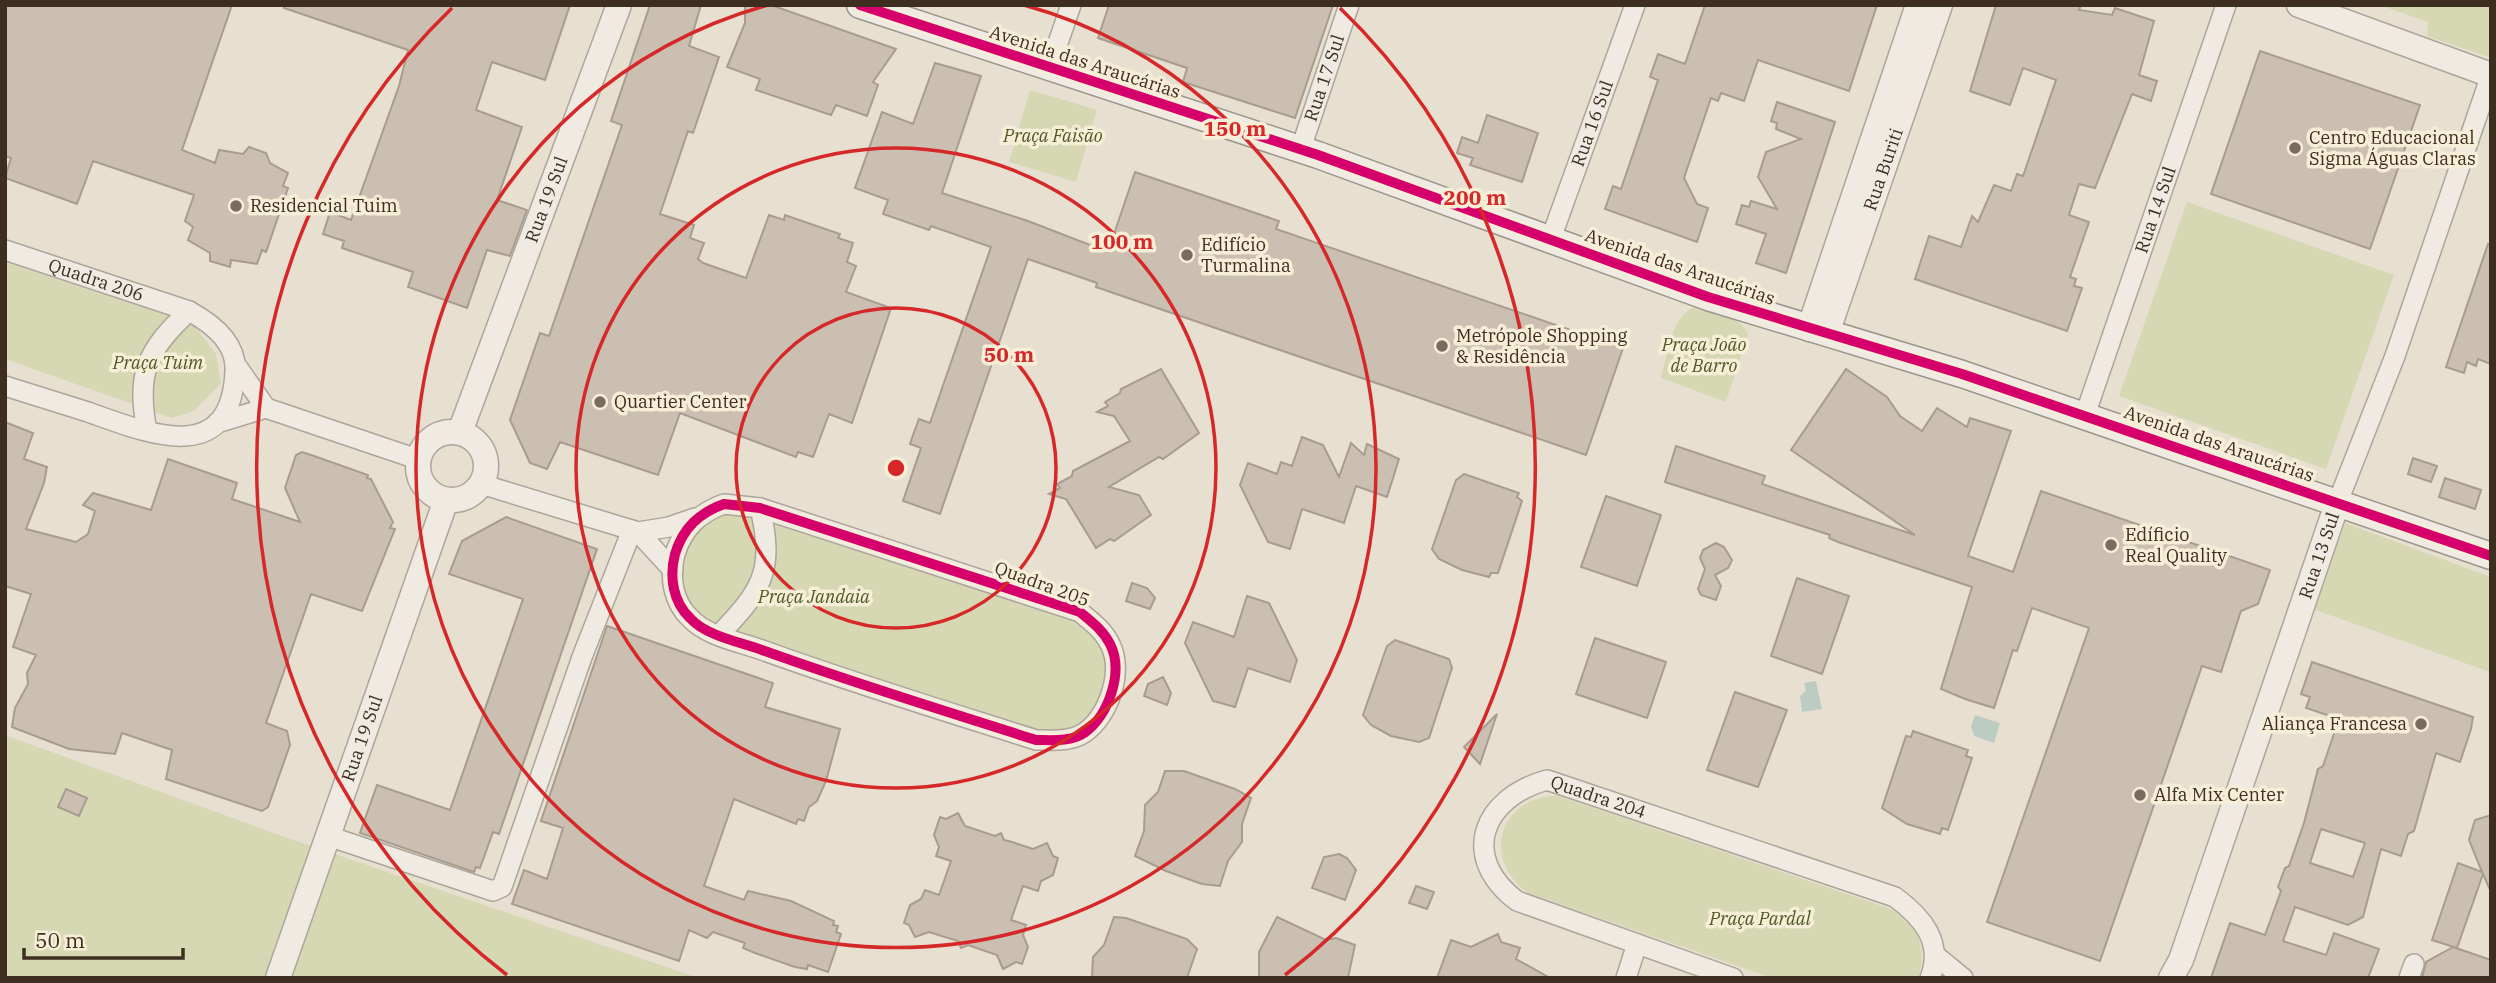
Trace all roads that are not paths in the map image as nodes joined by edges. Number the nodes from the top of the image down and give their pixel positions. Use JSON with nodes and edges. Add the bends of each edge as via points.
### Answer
{"nodes":[{"id":1,"x":619,"y":5,"type":"edge"},
{"id":2,"x":860,"y":5,"type":"edge"},
{"id":3,"x":1071,"y":5,"type":"edge"},
{"id":4,"x":1349,"y":5,"type":"edge"},
{"id":5,"x":1635,"y":5,"type":"edge"},
{"id":6,"x":1918,"y":5,"type":"edge"},
{"id":7,"x":1940,"y":5,"type":"edge"},
{"id":8,"x":2226,"y":5,"type":"edge"},
{"id":9,"x":2300,"y":5,"type":"edge"},
{"id":10,"x":1049,"y":69,"type":"junction"},
{"id":11,"x":2491,"y":75,"type":"edge"},
{"id":12,"x":1300,"y":151,"type":"junction"},
{"id":13,"x":1548,"y":239,"type":"junction"},
{"id":14,"x":5,"y":250,"type":"edge"},
{"id":15,"x":188,"y":311,"type":"junction"},
{"id":16,"x":1818,"y":331,"type":"junction"},
{"id":17,"x":236,"y":365,"type":"junction"},
{"id":18,"x":5,"y":386,"type":"edge"},
{"id":19,"x":266,"y":408,"type":"junction"},
{"id":20,"x":2085,"y":415,"type":"junction"},
{"id":21,"x":217,"y":423,"type":"junction"},
{"id":22,"x":147,"y":431,"type":"junction"},
{"id":23,"x":460,"y":432,"type":"junction"},
{"id":24,"x":417,"y":459,"type":"junction"},
{"id":25,"x":481,"y":484,"type":"junction"},
{"id":26,"x":446,"y":500,"type":"junction"},
{"id":27,"x":2337,"y":504,"type":"junction"},
{"id":28,"x":760,"y":508,"type":"junction"},
{"id":29,"x":698,"y":517,"type":"junction"},
{"id":30,"x":635,"y":531,"type":"junction"},
{"id":31,"x":2491,"y":556,"type":"edge"},
{"id":32,"x":673,"y":570,"type":"junction"},
{"id":33,"x":719,"y":635,"type":"junction"},
{"id":34,"x":328,"y":836,"type":"junction"},
{"id":35,"x":1637,"y":944,"type":"junction"},
{"id":36,"x":1935,"y":955,"type":"junction"},
{"id":37,"x":2177,"y":972,"type":"edge"},
{"id":38,"x":278,"y":978,"type":"edge"},
{"id":39,"x":1626,"y":978,"type":"edge"},
{"id":40,"x":1733,"y":978,"type":"edge"},
{"id":41,"x":1930,"y":978,"type":"edge"},
{"id":42,"x":1963,"y":978,"type":"edge"}],
"edges":[{"from":1,"to":23,"type":"street","name":"Rua 19 Sul"},
{"from":2,"to":10,"type":"main road","name":"Avenida das Araucárias"},
{"from":3,"to":10,"type":"street"},
{"from":4,"to":12,"type":"street","name":"Rua 17 Sul"},
{"from":5,"to":13,"type":"street","name":"Rua 16 Sul"},
{"from":6,"to":16,"type":"street","name":"Rua Buriti"},
{"from":7,"to":16,"type":"street","name":"Rua Buriti"},
{"from":8,"to":20,"type":"street","name":"Rua 14 Sul"},
{"from":9,"to":11,"type":"street"},
{"from":10,"to":12,"type":"main road","name":"Avenida das Araucárias"},
{"from":11,"to":27,"type":"street","name":"Rua 13 Sul","via":[[2395,356]]},
{"from":12,"to":13,"type":"main road","name":"Avenida das Araucárias"},
{"from":13,"to":16,"type":"main road","name":"Avenida das Araucárias"},
{"from":14,"to":15,"type":"street","name":"Quadra 206"},
{"from":15,"to":17,"type":"street","name":"Quadra 206","via":[[207,321],[227,342]]},
{"from":15,"to":22,"type":"street","via":[[162,335],[150,355],[141,401]]},
{"from":16,"to":20,"type":"main road","name":"Avenida das Araucárias"},
{"from":17,"to":19,"type":"street","name":"Quadra 206"},
{"from":17,"to":21,"type":"street","via":[[234,397]]},
{"from":18,"to":22,"type":"street"},
{"from":19,"to":21,"type":"street"},
{"from":19,"to":24,"type":"street"},
{"from":20,"to":27,"type":"main road","name":"Avenida das Araucárias"},
{"from":21,"to":22,"type":"street","via":[[206,432],[177,439]]},
{"from":23,"to":24,"type":"street","via":[[438,433]]},
{"from":23,"to":25,"type":"street","via":[[484,453]]},
{"from":24,"to":26,"type":"street","via":[[427,490]]},
{"from":25,"to":26,"type":"street","via":[[467,497]]},
{"from":25,"to":30,"type":"street","name":"Quadra 205"},
{"from":26,"to":34,"type":"street","name":"Rua 19 Sul"},
{"from":27,"to":31,"type":"main road","name":"Avenida das Araucárias"},
{"from":27,"to":37,"type":"street","name":"Rua 13 Sul"},
{"from":28,"to":29,"type":"street","name":"Quadra 205","via":[[724,504]]},
{"from":28,"to":33,"type":"street","via":[[767,539],[763,580],[751,602]]},
{"from":28,"to":33,"type":"street","name":"Quadra 205","via":[[1080,612],[1098,626],[1112,646],[1112,691],[1103,711],[1084,733],[1065,740],[1036,740]]},
{"from":29,"to":30,"type":"street","name":"Quadra 205"},
{"from":29,"to":32,"type":"street","name":"Quadra 205","via":[[682,536]]},
{"from":30,"to":32,"type":"street"},
{"from":30,"to":34,"type":"street","via":[[582,657],[502,887],[493,891]]},
{"from":32,"to":33,"type":"street","name":"Quadra 205","via":[[676,601],[691,621]]},
{"from":34,"to":38,"type":"street","name":"Rua 19 Sul"},
{"from":35,"to":36,"type":"street","name":"Quadra 204","via":[[1506,893],[1484,858],[1484,834],[1498,806],[1547,780],[1895,897],[1924,924]]},
{"from":35,"to":39,"type":"street"},
{"from":35,"to":40,"type":"street","name":"Quadra 204"},
{"from":36,"to":41,"type":"street"},
{"from":36,"to":42,"type":"street"}]}
